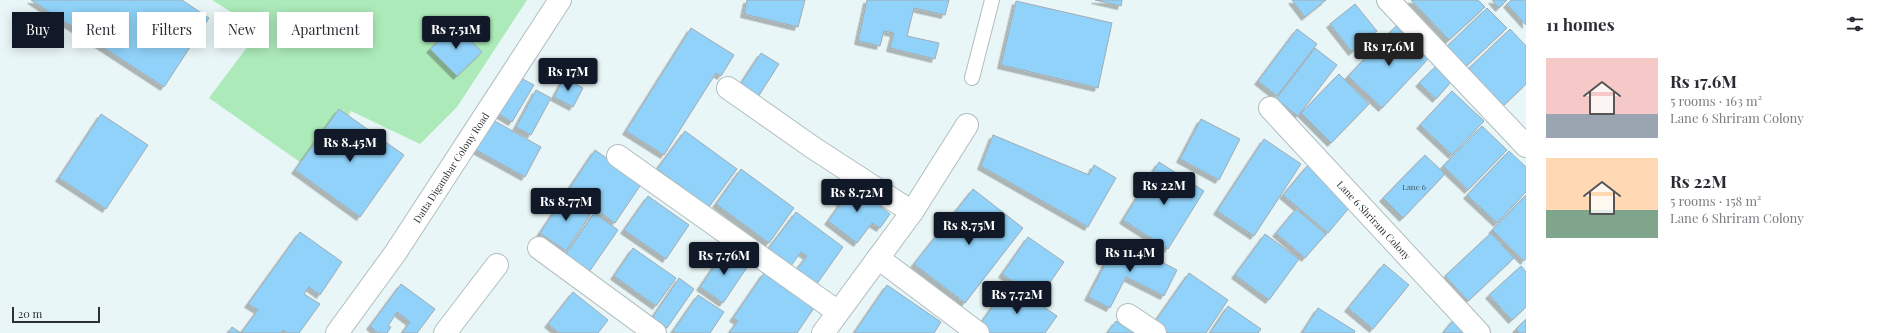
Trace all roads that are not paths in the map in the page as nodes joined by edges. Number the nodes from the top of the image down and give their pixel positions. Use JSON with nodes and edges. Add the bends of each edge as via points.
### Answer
{"nodes":[{"id":1,"x":560,"y":0,"type":"edge"},
{"id":2,"x":992,"y":0,"type":"edge"},
{"id":3,"x":1388,"y":0,"type":"edge"},
{"id":4,"x":972,"y":78,"type":"dead end"},
{"id":5,"x":728,"y":88,"type":"dead end"},
{"id":6,"x":1270,"y":108,"type":"dead end"},
{"id":7,"x":967,"y":125,"type":"dead end"},
{"id":8,"x":1526,"y":146,"type":"edge"},
{"id":9,"x":618,"y":156,"type":"dead end"},
{"id":10,"x":912,"y":212,"type":"junction"},
{"id":11,"x":539,"y":248,"type":"dead end"},
{"id":12,"x":878,"y":258,"type":"junction"},
{"id":13,"x":497,"y":265,"type":"dead end"},
{"id":14,"x":838,"y":312,"type":"junction"},
{"id":15,"x":1128,"y":315,"type":"dead end"},
{"id":16,"x":338,"y":333,"type":"edge"},
{"id":17,"x":445,"y":333,"type":"edge"},
{"id":18,"x":655,"y":333,"type":"edge"},
{"id":19,"x":823,"y":333,"type":"edge"},
{"id":20,"x":978,"y":333,"type":"edge"},
{"id":21,"x":1155,"y":333,"type":"edge"},
{"id":22,"x":1479,"y":333,"type":"edge"}],
"edges":[{"from":1,"to":16,"type":"street","name":"Datta Digambar Colony Road","via":[[396,252]]},
{"from":2,"to":4,"type":"lane"},
{"from":3,"to":8,"type":"street"},
{"from":5,"to":10,"type":"street"},
{"from":6,"to":22,"type":"street","name":"Lane 6 Shriram Colony"},
{"from":7,"to":10,"type":"street"},
{"from":9,"to":14,"type":"street"},
{"from":10,"to":12,"type":"street"},
{"from":11,"to":18,"type":"street"},
{"from":12,"to":14,"type":"street"},
{"from":12,"to":20,"type":"street"},
{"from":13,"to":17,"type":"street"},
{"from":14,"to":19,"type":"street"},
{"from":15,"to":21,"type":"street"}]}
